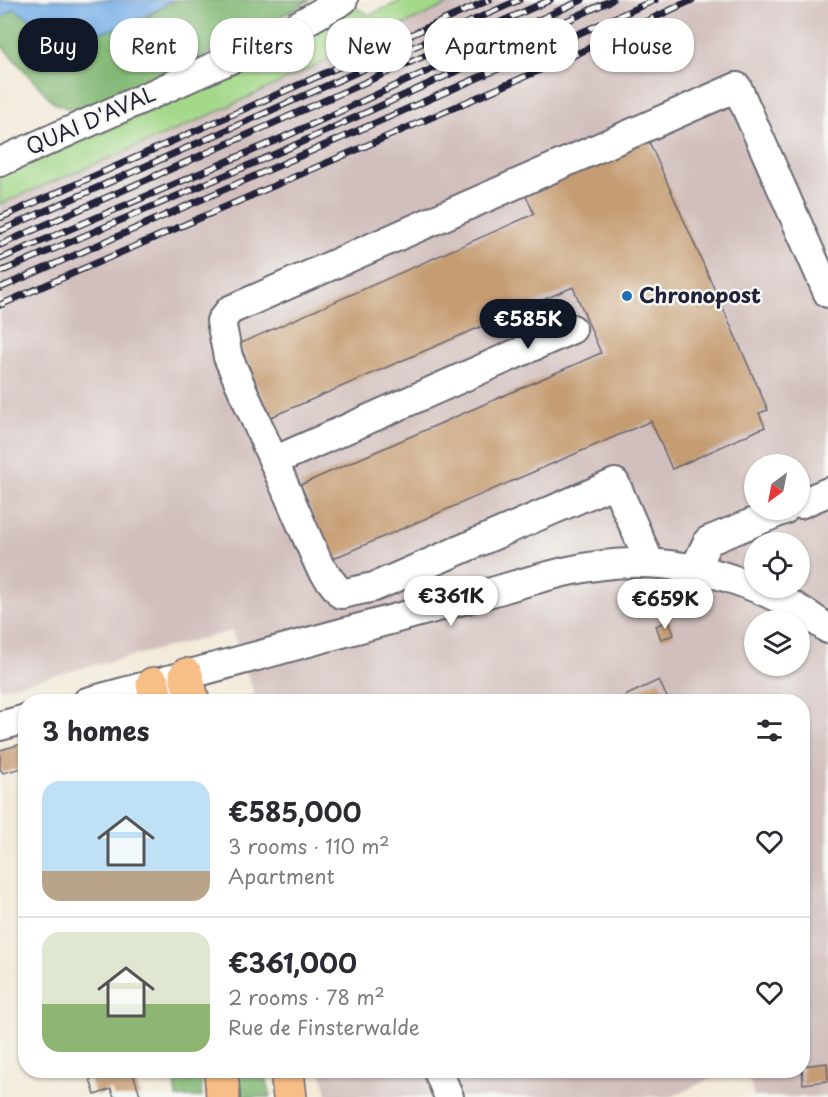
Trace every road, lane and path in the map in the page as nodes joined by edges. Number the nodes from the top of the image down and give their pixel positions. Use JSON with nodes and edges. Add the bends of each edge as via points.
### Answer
{"nodes":[{"id":1,"x":343,"y":0,"type":"edge"},
{"id":2,"x":0,"y":162,"type":"edge"},
{"id":3,"x":828,"y":293,"type":"edge"},
{"id":4,"x":572,"y":329,"type":"dead end"},
{"id":5,"x":274,"y":461,"type":"junction"},
{"id":6,"x":828,"y":492,"type":"edge"},
{"id":7,"x":810,"y":500,"type":"edge"},
{"id":8,"x":759,"y":520,"type":"edge"},
{"id":9,"x":650,"y":563,"type":"junction"},
{"id":10,"x":706,"y":573,"type":"junction"},
{"id":11,"x":828,"y":628,"type":"edge"},
{"id":12,"x":190,"y":688,"type":"edge"},
{"id":13,"x":155,"y":693,"type":"edge"},
{"id":14,"x":18,"y":721,"type":"edge"},
{"id":15,"x":0,"y":726,"type":"edge"},
{"id":16,"x":222,"y":1078,"type":"edge"},
{"id":17,"x":288,"y":1078,"type":"edge"},
{"id":18,"x":441,"y":1078,"type":"edge"},
{"id":19,"x":223,"y":1097,"type":"edge"},
{"id":20,"x":290,"y":1097,"type":"edge"},
{"id":21,"x":449,"y":1097,"type":"edge"}],
"edges":[{"from":1,"to":2,"type":"street","name":"QUAI D'AVAL","via":[[275,39]]},
{"from":3,"to":5,"type":"street","via":[[737,87],[230,310],[221,321],[228,357]]},
{"from":4,"to":5,"type":"street"},
{"from":5,"to":9,"type":"street","via":[[321,567],[341,594],[374,587],[615,483]]},
{"from":6,"to":7,"type":"street"},
{"from":8,"to":10,"type":"street","via":[[708,541]]},
{"from":9,"to":10,"type":"street"},
{"from":9,"to":12,"type":"street","via":[[591,567]]},
{"from":10,"to":11,"type":"street","via":[[780,599]]},
{"from":12,"to":13,"type":"street"},
{"from":14,"to":15,"type":"street"},
{"from":16,"to":19,"type":"main road"},
{"from":17,"to":20,"type":"main road"},
{"from":18,"to":21,"type":"street"}]}
